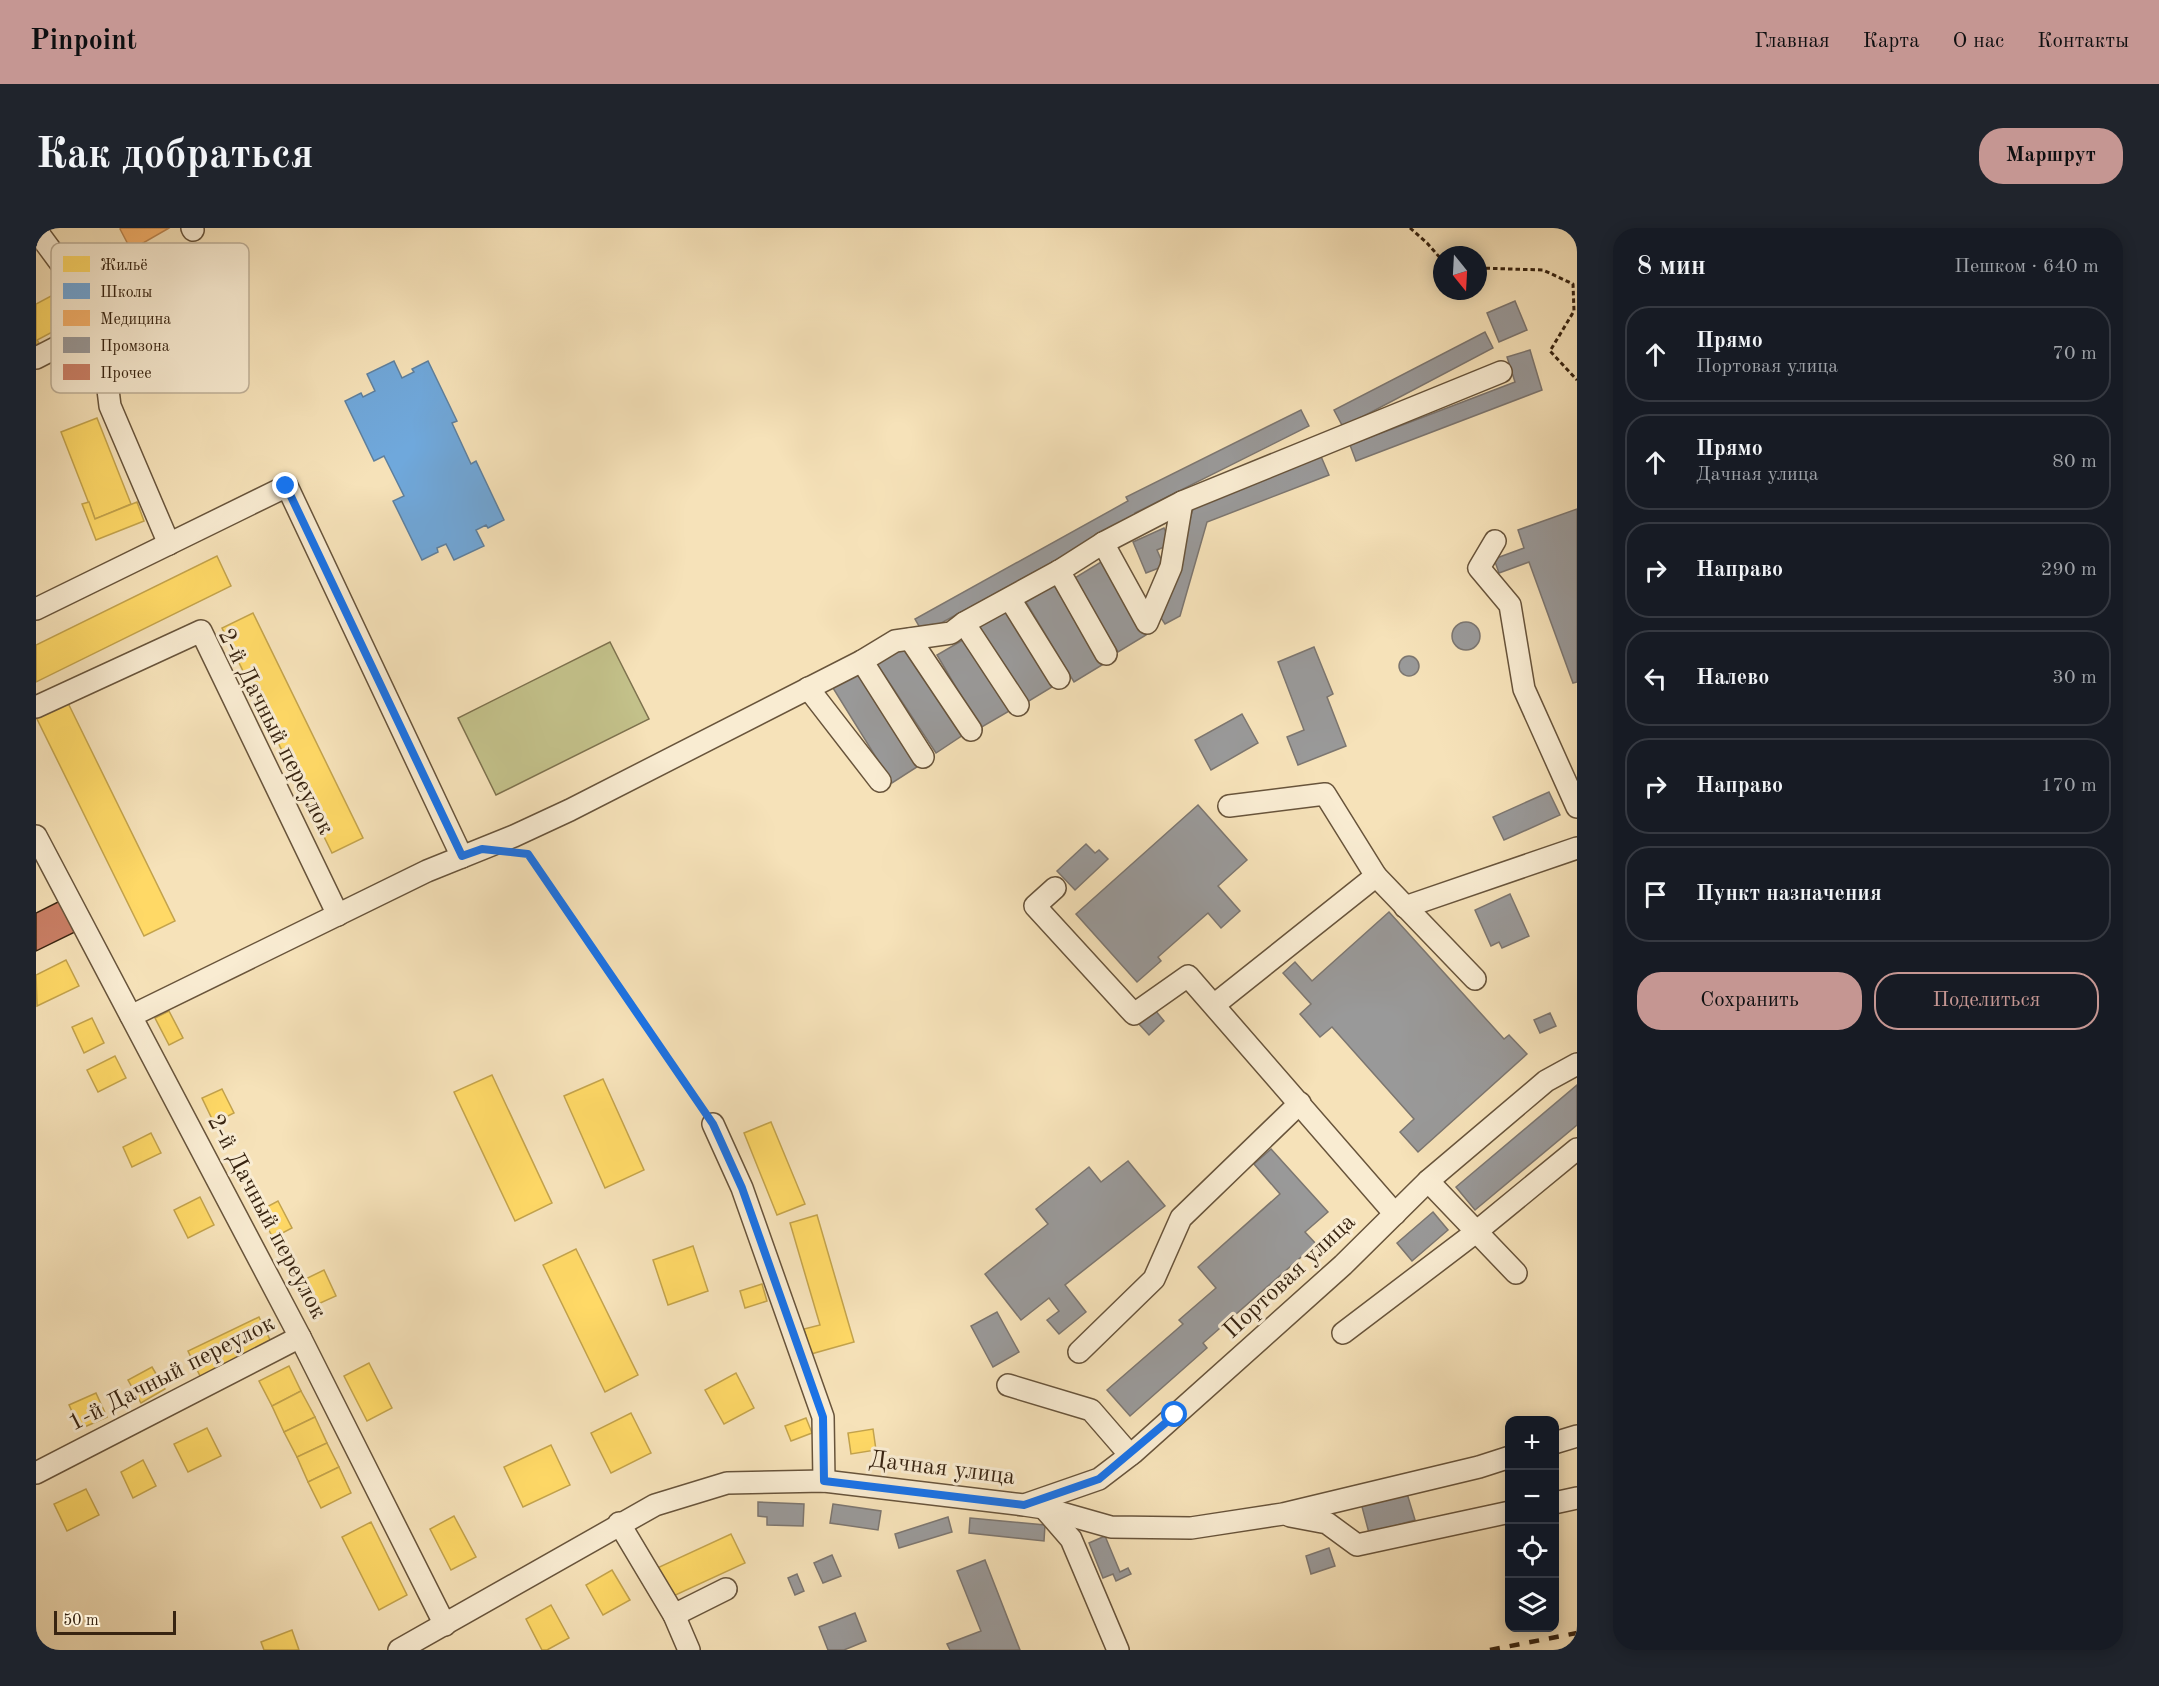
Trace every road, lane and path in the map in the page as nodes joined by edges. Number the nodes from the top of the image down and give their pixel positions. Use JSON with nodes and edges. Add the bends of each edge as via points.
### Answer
{"nodes":[{"id":1,"x":1410,"y":228,"type":"edge"},
{"id":2,"x":40,"y":242,"type":"edge"},
{"id":3,"x":1433,"y":250,"type":"edge"},
{"id":4,"x":51,"y":255,"type":"edge"},
{"id":5,"x":1487,"y":268,"type":"edge"},
{"id":6,"x":51,"y":350,"type":"edge"},
{"id":7,"x":36,"y":358,"type":"edge"},
{"id":8,"x":1502,"y":372,"type":"dead end"},
{"id":9,"x":1577,"y":380,"type":"edge"},
{"id":10,"x":108,"y":393,"type":"edge"},
{"id":11,"x":1182,"y":502,"type":"junction"},
{"id":12,"x":1495,"y":541,"type":"dead end"},
{"id":13,"x":1103,"y":543,"type":"junction"},
{"id":14,"x":169,"y":544,"type":"junction"},
{"id":15,"x":1059,"y":571,"type":"junction"},
{"id":16,"x":1010,"y":599,"type":"junction"},
{"id":17,"x":36,"y":609,"type":"edge"},
{"id":18,"x":964,"y":623,"type":"junction"},
{"id":19,"x":910,"y":639,"type":"junction"},
{"id":20,"x":1106,"y":654,"type":"dead end"},
{"id":21,"x":861,"y":661,"type":"junction"},
{"id":22,"x":1059,"y":678,"type":"dead end"},
{"id":23,"x":808,"y":688,"type":"junction"},
{"id":24,"x":1018,"y":705,"type":"dead end"},
{"id":25,"x":36,"y":707,"type":"edge"},
{"id":26,"x":971,"y":730,"type":"dead end"},
{"id":27,"x":923,"y":757,"type":"dead end"},
{"id":28,"x":880,"y":781,"type":"dead end"},
{"id":29,"x":1229,"y":807,"type":"dead end"},
{"id":30,"x":1577,"y":807,"type":"edge"},
{"id":31,"x":36,"y":836,"type":"edge"},
{"id":32,"x":1577,"y":848,"type":"edge"},
{"id":33,"x":516,"y":852,"type":"dead end"},
{"id":34,"x":462,"y":856,"type":"junction"},
{"id":35,"x":1376,"y":876,"type":"junction"},
{"id":36,"x":1055,"y":888,"type":"dead end"},
{"id":37,"x":1405,"y":907,"type":"junction"},
{"id":38,"x":338,"y":915,"type":"junction"},
{"id":39,"x":1474,"y":979,"type":"dead end"},
{"id":40,"x":1214,"y":1005,"type":"junction"},
{"id":41,"x":131,"y":1016,"type":"junction"},
{"id":42,"x":1577,"y":1064,"type":"edge"},
{"id":43,"x":1300,"y":1103,"type":"junction"},
{"id":44,"x":713,"y":1124,"type":"joint"},
{"id":45,"x":1577,"y":1149,"type":"edge"},
{"id":46,"x":1428,"y":1181,"type":"junction"},
{"id":47,"x":1395,"y":1214,"type":"junction"},
{"id":48,"x":1476,"y":1232,"type":"junction"},
{"id":49,"x":1516,"y":1273,"type":"dead end"},
{"id":50,"x":1343,"y":1334,"type":"dead end"},
{"id":51,"x":300,"y":1337,"type":"junction"},
{"id":52,"x":1079,"y":1352,"type":"dead end"},
{"id":53,"x":1008,"y":1385,"type":"dead end"},
{"id":54,"x":1577,"y":1436,"type":"edge"},
{"id":55,"x":1559,"y":1441,"type":"edge"},
{"id":56,"x":1130,"y":1455,"type":"junction"},
{"id":57,"x":1505,"y":1458,"type":"edge"},
{"id":58,"x":36,"y":1473,"type":"edge"},
{"id":59,"x":824,"y":1481,"type":"junction"},
{"id":60,"x":1577,"y":1498,"type":"edge"},
{"id":61,"x":1559,"y":1502,"type":"edge"},
{"id":62,"x":1034,"y":1506,"type":"junction"},
{"id":63,"x":1505,"y":1513,"type":"edge"},
{"id":64,"x":1283,"y":1514,"type":"junction"},
{"id":65,"x":619,"y":1523,"type":"junction"},
{"id":66,"x":726,"y":1589,"type":"dead end"},
{"id":67,"x":674,"y":1615,"type":"junction"},
{"id":68,"x":445,"y":1625,"type":"junction"},
{"id":69,"x":399,"y":1650,"type":"edge"},
{"id":70,"x":689,"y":1650,"type":"edge"},
{"id":71,"x":1118,"y":1650,"type":"edge"}],
"edges":[{"from":1,"to":3,"type":"path"},
{"from":2,"to":4,"type":"street"},
{"from":5,"to":9,"type":"path","via":[[1543,270],[1573,284],[1574,311],[1550,351]]},
{"from":6,"to":7,"type":"street"},
{"from":8,"to":11,"type":"street"},
{"from":10,"to":14,"type":"street","via":[[110,406]]},
{"from":11,"to":13,"type":"street"},
{"from":11,"to":13,"type":"street","via":[[1171,567],[1147,623]]},
{"from":12,"to":30,"type":"street","via":[[1479,568],[1510,605],[1524,689]]},
{"from":13,"to":15,"type":"street"},
{"from":14,"to":17,"type":"street"},
{"from":14,"to":34,"type":"street","via":[[286,486]]},
{"from":15,"to":16,"type":"street"},
{"from":15,"to":20,"type":"street"},
{"from":16,"to":18,"type":"street"},
{"from":16,"to":22,"type":"street"},
{"from":18,"to":19,"type":"street","via":[[951,633]]},
{"from":18,"to":24,"type":"street"},
{"from":19,"to":21,"type":"street","via":[[895,641]]},
{"from":19,"to":26,"type":"street"},
{"from":21,"to":23,"type":"street"},
{"from":21,"to":27,"type":"street"},
{"from":23,"to":28,"type":"street"},
{"from":23,"to":34,"type":"street","via":[[570,810]]},
{"from":25,"to":38,"type":"street","name":"2-й Дачный переулок","via":[[201,631]]},
{"from":29,"to":35,"type":"street","via":[[1325,794]]},
{"from":31,"to":41,"type":"street","name":"2-й Дачный переулок"},
{"from":32,"to":37,"type":"street"},
{"from":33,"to":44,"type":"path","via":[[528,854]]},
{"from":34,"to":38,"type":"street"},
{"from":35,"to":37,"type":"street"},
{"from":35,"to":40,"type":"street"},
{"from":36,"to":40,"type":"street","via":[[1035,906],[1134,1014],[1188,976]]},
{"from":37,"to":39,"type":"street"},
{"from":38,"to":41,"type":"street"},
{"from":40,"to":43,"type":"street"},
{"from":41,"to":51,"type":"street","name":"2-й Дачный переулок"},
{"from":42,"to":46,"type":"street","name":"Портовая улица","via":[[1546,1081]]},
{"from":43,"to":47,"type":"street"},
{"from":43,"to":52,"type":"street","via":[[1181,1218],[1154,1279]]},
{"from":44,"to":59,"type":"street","via":[[742,1188],[823,1417]]},
{"from":45,"to":48,"type":"street"},
{"from":46,"to":47,"type":"street","name":"Портовая улица"},
{"from":46,"to":48,"type":"street"},
{"from":47,"to":56,"type":"street","name":"Портовая улица"},
{"from":48,"to":49,"type":"street"},
{"from":48,"to":50,"type":"street"},
{"from":51,"to":58,"type":"street","name":"1-й Дачный переулок"},
{"from":51,"to":68,"type":"street","name":"2-й Дачный переулок"},
{"from":53,"to":56,"type":"street","via":[[1091,1410]]},
{"from":54,"to":55,"type":"street"},
{"from":56,"to":62,"type":"street","name":"Портовая улица","via":[[1099,1479]]},
{"from":57,"to":64,"type":"street","name":"Дачная улица"},
{"from":59,"to":62,"type":"street","name":"Дачная улица"},
{"from":59,"to":65,"type":"street","name":"Дачная улица","via":[[727,1483],[655,1504]]},
{"from":60,"to":61,"type":"street"},
{"from":62,"to":64,"type":"street","name":"Дачная улица","via":[[1111,1527],[1191,1528]]},
{"from":62,"to":71,"type":"street","via":[[1071,1539]]},
{"from":63,"to":64,"type":"street","via":[[1357,1545],[1327,1523]]},
{"from":65,"to":67,"type":"street"},
{"from":65,"to":68,"type":"street","name":"Дачная улица"},
{"from":66,"to":67,"type":"street"},
{"from":67,"to":70,"type":"street"},
{"from":68,"to":69,"type":"street","name":"Дачная улица"}]}
